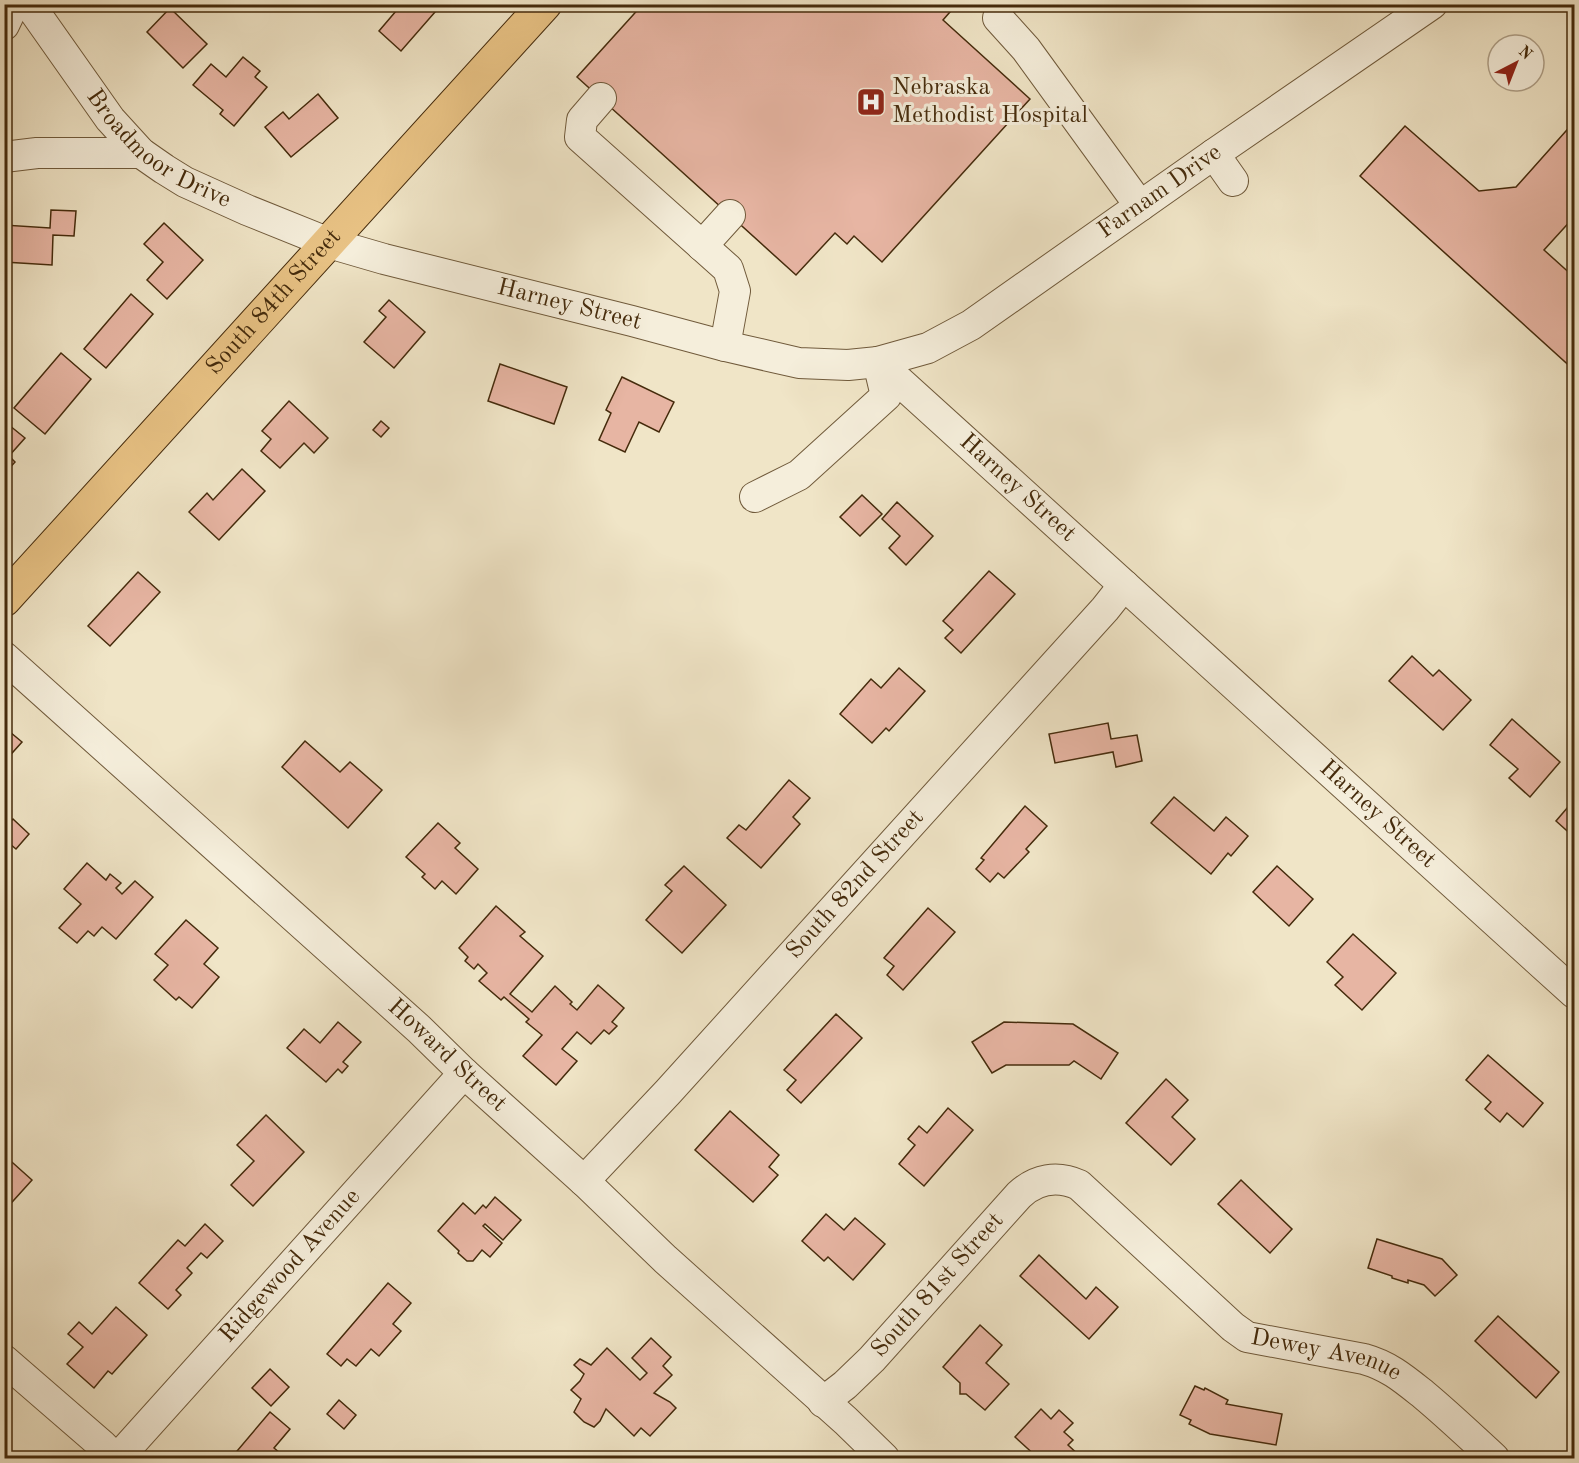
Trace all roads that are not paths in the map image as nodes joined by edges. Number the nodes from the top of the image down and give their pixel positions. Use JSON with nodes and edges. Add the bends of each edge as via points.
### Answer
{"nodes":[{"id":1,"x":14,"y":4,"type":"edge"},
{"id":2,"x":29,"y":4,"type":"edge"},
{"id":3,"x":545,"y":4,"type":"edge"},
{"id":4,"x":1432,"y":4,"type":"edge"},
{"id":5,"x":998,"y":18,"type":"dead end"},
{"id":6,"x":4,"y":25,"type":"edge"},
{"id":7,"x":601,"y":98,"type":"dead end"},
{"id":8,"x":141,"y":153,"type":"junction"},
{"id":9,"x":1214,"y":154,"type":"junction"},
{"id":10,"x":4,"y":157,"type":"edge"},
{"id":11,"x":1233,"y":181,"type":"dead end"},
{"id":12,"x":1140,"y":206,"type":"junction"},
{"id":13,"x":730,"y":215,"type":"dead end"},
{"id":14,"x":329,"y":243,"type":"junction"},
{"id":15,"x":702,"y":246,"type":"junction"},
{"id":16,"x":725,"y":346,"type":"junction"},
{"id":17,"x":878,"y":362,"type":"junction"},
{"id":18,"x":755,"y":497,"type":"dead end"},
{"id":19,"x":1124,"y":585,"type":"junction"},
{"id":20,"x":4,"y":600,"type":"edge"},
{"id":21,"x":4,"y":657,"type":"edge"},
{"id":22,"x":1575,"y":993,"type":"edge"},
{"id":23,"x":464,"y":1073,"type":"junction"},
{"id":24,"x":1054,"y":1179,"type":"joint"},
{"id":25,"x":584,"y":1181,"type":"junction"},
{"id":26,"x":4,"y":1360,"type":"edge"},
{"id":27,"x":823,"y":1402,"type":"junction"},
{"id":28,"x":117,"y":1458,"type":"edge"},
{"id":29,"x":884,"y":1458,"type":"edge"},
{"id":30,"x":1494,"y":1458,"type":"edge"}],
"edges":[{"from":1,"to":6,"type":"street"},
{"from":2,"to":8,"type":"street","name":"Broadmoor Drive","via":[[110,119]]},
{"from":3,"to":14,"type":"main road","name":"South 84th Street"},
{"from":4,"to":9,"type":"street","name":"Farnam Drive"},
{"from":5,"to":12,"type":"street","via":[[1022,44]]},
{"from":7,"to":15,"type":"street","via":[[582,120],[580,137]]},
{"from":8,"to":10,"type":"street","via":[[37,153]]},
{"from":8,"to":14,"type":"street","name":"Broadmoor Drive","via":[[185,182]]},
{"from":9,"to":11,"type":"street"},
{"from":9,"to":12,"type":"street","name":"Farnam Drive"},
{"from":12,"to":17,"type":"street","name":"Farnam Drive","via":[[971,326],[928,348]]},
{"from":13,"to":15,"type":"street"},
{"from":14,"to":16,"type":"street","name":"Harney Street"},
{"from":14,"to":20,"type":"main road","name":"South 84th Street"},
{"from":15,"to":16,"type":"street","via":[[728,269],[735,291]]},
{"from":16,"to":17,"type":"street","name":"Harney Street","via":[[799,363]]},
{"from":17,"to":18,"type":"street","via":[[886,396],[799,475]]},
{"from":17,"to":19,"type":"street","name":"Harney Street"},
{"from":19,"to":22,"type":"street","name":"Harney Street"},
{"from":19,"to":25,"type":"street","name":"South 82nd Street"},
{"from":21,"to":23,"type":"street","name":"Howard Street"},
{"from":23,"to":25,"type":"street","name":"Howard Street"},
{"from":23,"to":28,"type":"street","name":"Ridgewood Avenue"},
{"from":24,"to":27,"type":"street","name":"South 81st Street","via":[[1028,1186],[872,1359]]},
{"from":24,"to":30,"type":"street","name":"Dewey Avenue","via":[[1079,1185],[1247,1337],[1375,1362],[1395,1372]]},
{"from":25,"to":27,"type":"street","name":"Howard Street"},
{"from":26,"to":28,"type":"street"},
{"from":27,"to":29,"type":"street","name":"Howard Street"}]}
